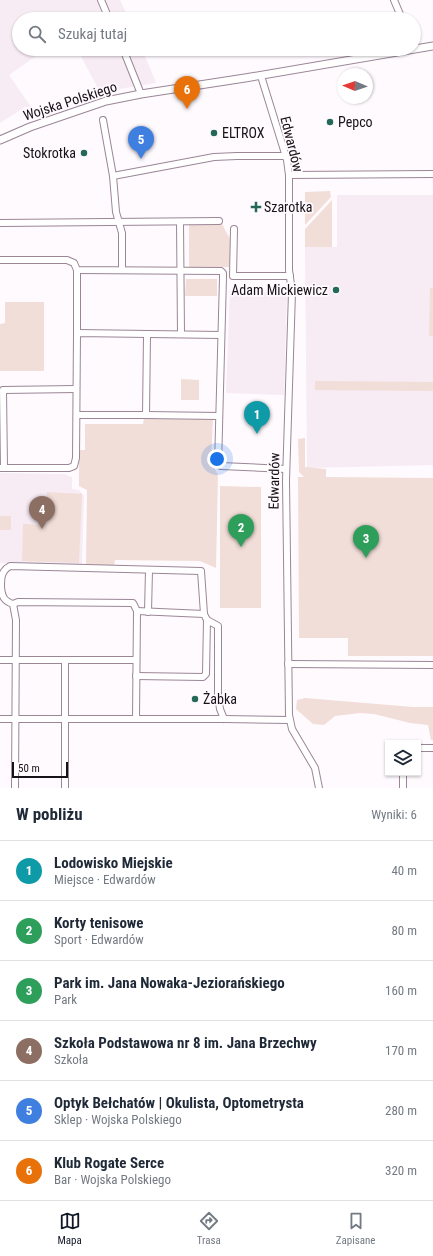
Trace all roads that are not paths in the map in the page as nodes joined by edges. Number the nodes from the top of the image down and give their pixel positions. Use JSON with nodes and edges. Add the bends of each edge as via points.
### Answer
{"nodes":[{"id":1,"x":394,"y":0,"type":"edge"},
{"id":2,"x":101,"y":1,"type":"edge"},
{"id":3,"x":106,"y":12,"type":"edge"},
{"id":4,"x":399,"y":12,"type":"edge"},
{"id":5,"x":433,"y":46,"type":"edge"},
{"id":6,"x":421,"y":48,"type":"edge"},
{"id":7,"x":126,"y":56,"type":"edge"},
{"id":8,"x":374,"y":56,"type":"edge"},
{"id":9,"x":261,"y":76,"type":"junction"},
{"id":10,"x":141,"y":94,"type":"junction"},
{"id":11,"x":103,"y":120,"type":"dead end"},
{"id":12,"x":0,"y":140,"type":"edge"},
{"id":13,"x":285,"y":156,"type":"junction"},
{"id":14,"x":433,"y":174,"type":"edge"},
{"id":15,"x":289,"y":175,"type":"junction"},
{"id":16,"x":113,"y":176,"type":"junction"},
{"id":17,"x":118,"y":222,"type":"junction"},
{"id":18,"x":180,"y":222,"type":"junction"},
{"id":19,"x":219,"y":222,"type":"dead end"},
{"id":20,"x":0,"y":223,"type":"edge"},
{"id":21,"x":234,"y":229,"type":"dead end"},
{"id":22,"x":0,"y":260,"type":"edge"},
{"id":23,"x":77,"y":270,"type":"junction"},
{"id":24,"x":122,"y":270,"type":"junction"},
{"id":25,"x":180,"y":270,"type":"junction"},
{"id":26,"x":290,"y":276,"type":"junction"},
{"id":27,"x":77,"y":334,"type":"junction"},
{"id":28,"x":181,"y":334,"type":"junction"},
{"id":29,"x":147,"y":335,"type":"junction"},
{"id":30,"x":221,"y":335,"type":"junction"},
{"id":31,"x":76,"y":389,"type":"junction"},
{"id":32,"x":1,"y":390,"type":"edge"},
{"id":33,"x":77,"y":415,"type":"junction"},
{"id":34,"x":146,"y":415,"type":"junction"},
{"id":35,"x":219,"y":416,"type":"junction"},
{"id":36,"x":2,"y":418,"type":"edge"},
{"id":37,"x":2,"y":468,"type":"edge"},
{"id":38,"x":286,"y":468,"type":"junction"},
{"id":39,"x":149,"y":570,"type":"junction"},
{"id":40,"x":1,"y":587,"type":"edge"},
{"id":41,"x":13,"y":604,"type":"junction"},
{"id":42,"x":137,"y":611,"type":"junction"},
{"id":43,"x":148,"y":612,"type":"junction"},
{"id":44,"x":204,"y":614,"type":"junction"},
{"id":45,"x":207,"y":620,"type":"junction"},
{"id":46,"x":0,"y":660,"type":"edge"},
{"id":47,"x":16,"y":660,"type":"junction"},
{"id":48,"x":65,"y":660,"type":"junction"},
{"id":49,"x":136,"y":660,"type":"junction"},
{"id":50,"x":288,"y":664,"type":"junction"},
{"id":51,"x":433,"y":665,"type":"edge"},
{"id":52,"x":136,"y":676,"type":"junction"},
{"id":53,"x":0,"y":719,"type":"edge"},
{"id":54,"x":16,"y":719,"type":"junction"},
{"id":55,"x":136,"y":719,"type":"junction"},
{"id":56,"x":224,"y":719,"type":"junction"},
{"id":57,"x":65,"y":720,"type":"junction"},
{"id":58,"x":289,"y":720,"type":"junction"},
{"id":59,"x":421,"y":748,"type":"edge"},
{"id":60,"x":433,"y":748,"type":"edge"},
{"id":61,"x":403,"y":776,"type":"edge"},
{"id":62,"x":15,"y":788,"type":"edge"},
{"id":63,"x":65,"y":788,"type":"edge"},
{"id":64,"x":319,"y":788,"type":"edge"},
{"id":65,"x":403,"y":788,"type":"edge"}],
"edges":[{"from":1,"to":4,"type":"street"},
{"from":2,"to":3,"type":"street"},
{"from":5,"to":6,"type":"street","name":"Wojska Polskiego"},
{"from":7,"to":10,"type":"street"},
{"from":8,"to":9,"type":"street","name":"Wojska Polskiego"},
{"from":9,"to":10,"type":"street","name":"Wojska Polskiego"},
{"from":9,"to":13,"type":"street","name":"Edwardów"},
{"from":10,"to":12,"type":"street","name":"Wojska Polskiego","via":[[100,102]]},
{"from":11,"to":16,"type":"street"},
{"from":13,"to":15,"type":"street","name":"Edwardów"},
{"from":13,"to":16,"type":"street","via":[[214,157]]},
{"from":14,"to":15,"type":"street"},
{"from":15,"to":26,"type":"street","name":"Edwardów"},
{"from":16,"to":17,"type":"street"},
{"from":17,"to":18,"type":"street"},
{"from":17,"to":20,"type":"street"},
{"from":17,"to":24,"type":"street","via":[[122,233]]},
{"from":18,"to":19,"type":"street"},
{"from":18,"to":25,"type":"street"},
{"from":21,"to":26,"type":"street","via":[[233,276]]},
{"from":22,"to":23,"type":"street","via":[[67,260],[72,262]]},
{"from":23,"to":24,"type":"street"},
{"from":23,"to":27,"type":"street"},
{"from":24,"to":25,"type":"street"},
{"from":25,"to":28,"type":"street"},
{"from":25,"to":30,"type":"street","via":[[218,270],[223,273]]},
{"from":26,"to":38,"type":"street","name":"Edwardów","via":[[292,292]]},
{"from":27,"to":29,"type":"street"},
{"from":27,"to":31,"type":"street"},
{"from":28,"to":29,"type":"street"},
{"from":28,"to":30,"type":"street"},
{"from":29,"to":34,"type":"street"},
{"from":30,"to":35,"type":"street"},
{"from":31,"to":32,"type":"street"},
{"from":31,"to":33,"type":"street"},
{"from":32,"to":36,"type":"street"},
{"from":33,"to":34,"type":"street"},
{"from":33,"to":37,"type":"street","via":[[74,466]]},
{"from":34,"to":35,"type":"street"},
{"from":35,"to":38,"type":"street","via":[[218,465]]},
{"from":36,"to":37,"type":"street"},
{"from":38,"to":50,"type":"street","name":"Edwardów"},
{"from":39,"to":40,"type":"street","via":[[10,566],[4,570]]},
{"from":39,"to":43,"type":"street"},
{"from":39,"to":44,"type":"street","via":[[201,571]]},
{"from":40,"to":41,"type":"street","via":[[2,596]]},
{"from":41,"to":42,"type":"street","via":[[132,603]]},
{"from":41,"to":47,"type":"street","via":[[16,620]]},
{"from":42,"to":43,"type":"street"},
{"from":42,"to":49,"type":"street"},
{"from":43,"to":44,"type":"street"},
{"from":44,"to":45,"type":"street"},
{"from":45,"to":52,"type":"street","via":[[206,674],[203,677]]},
{"from":45,"to":56,"type":"street","via":[[218,626],[218,695]]},
{"from":46,"to":47,"type":"street"},
{"from":47,"to":48,"type":"street"},
{"from":47,"to":54,"type":"street"},
{"from":48,"to":49,"type":"street"},
{"from":48,"to":57,"type":"street"},
{"from":49,"to":52,"type":"street"},
{"from":50,"to":51,"type":"street"},
{"from":50,"to":58,"type":"street","name":"Edwardów"},
{"from":52,"to":55,"type":"street"},
{"from":53,"to":54,"type":"street"},
{"from":54,"to":57,"type":"street"},
{"from":54,"to":62,"type":"street"},
{"from":55,"to":56,"type":"street"},
{"from":55,"to":57,"type":"street"},
{"from":56,"to":58,"type":"street"},
{"from":57,"to":63,"type":"street"},
{"from":58,"to":64,"type":"street","name":"Edwardów","via":[[315,768]]},
{"from":59,"to":60,"type":"street"},
{"from":61,"to":65,"type":"street"}]}
